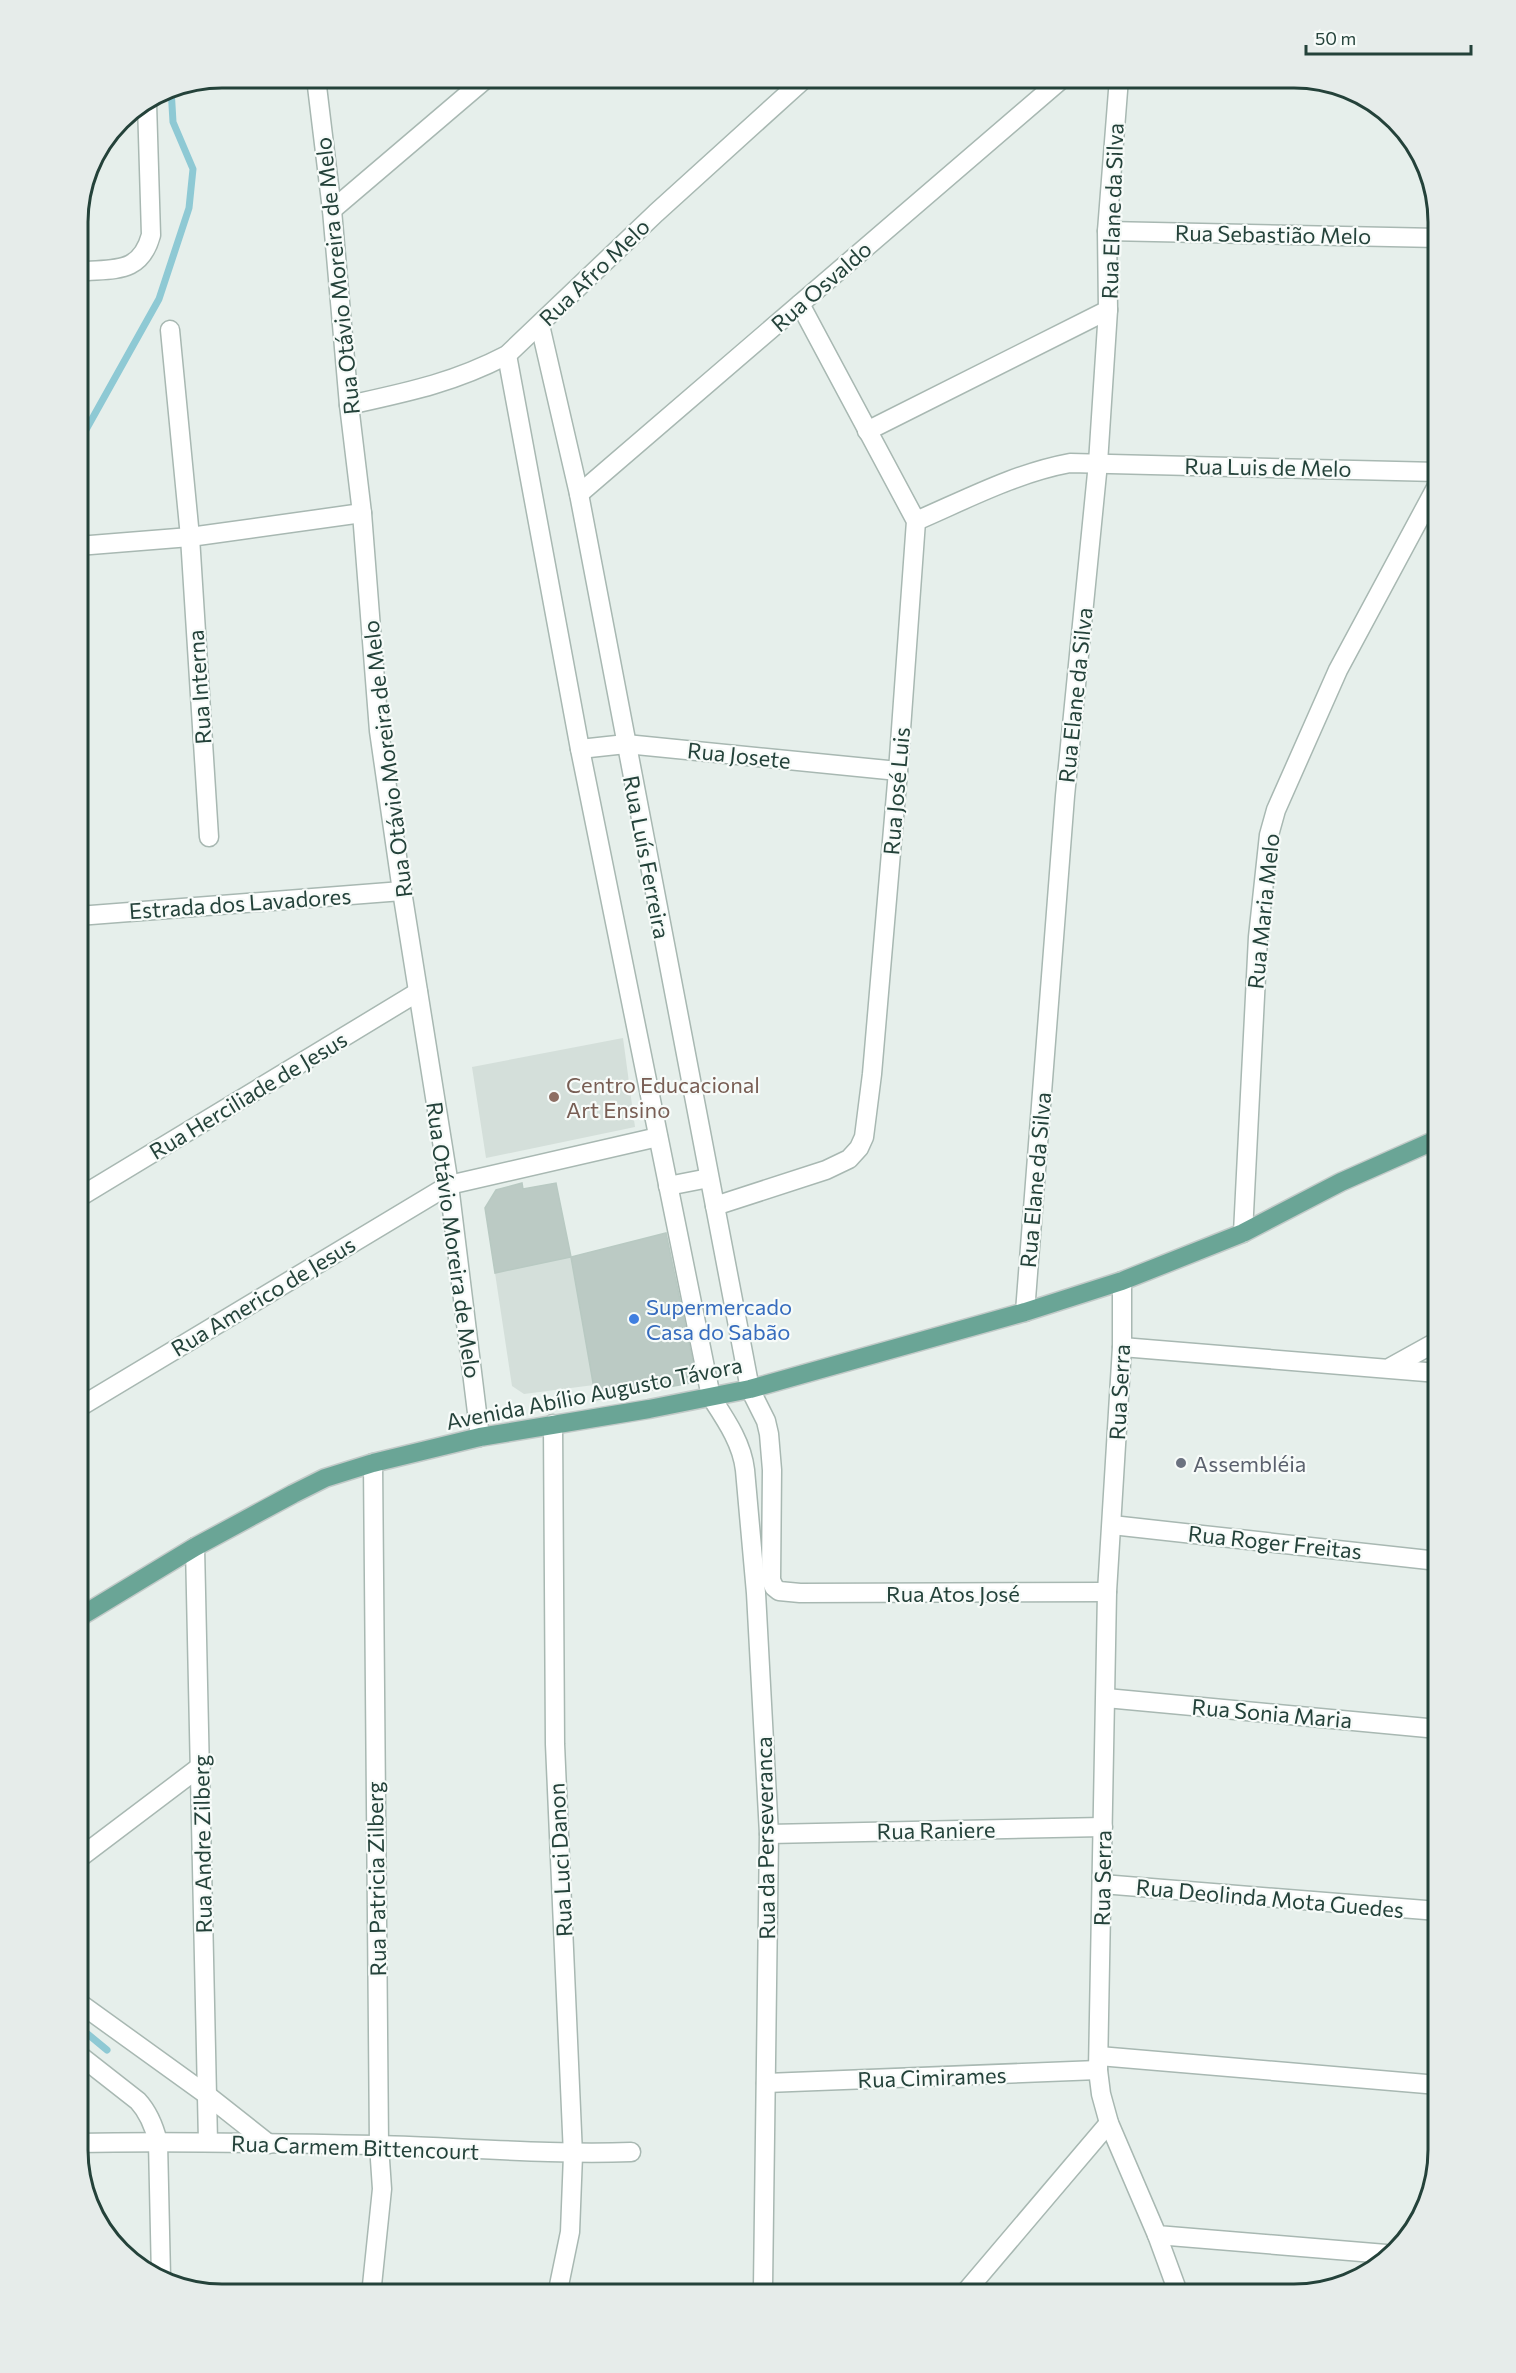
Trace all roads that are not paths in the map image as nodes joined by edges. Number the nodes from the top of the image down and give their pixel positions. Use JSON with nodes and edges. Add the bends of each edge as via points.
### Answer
{"nodes":[{"id":1,"x":317,"y":89,"type":"edge"},
{"id":2,"x":474,"y":89,"type":"edge"},
{"id":3,"x":793,"y":89,"type":"edge"},
{"id":4,"x":1050,"y":89,"type":"edge"},
{"id":5,"x":1118,"y":89,"type":"edge"},
{"id":6,"x":147,"y":112,"type":"edge"},
{"id":7,"x":332,"y":210,"type":"junction"},
{"id":8,"x":1107,"y":231,"type":"junction"},
{"id":9,"x":1428,"y":238,"type":"edge"},
{"id":10,"x":89,"y":271,"type":"edge"},
{"id":11,"x":800,"y":304,"type":"junction"},
{"id":12,"x":1108,"y":310,"type":"junction"},
{"id":13,"x":540,"y":325,"type":"junction"},
{"id":14,"x":170,"y":330,"type":"dead end"},
{"id":15,"x":507,"y":355,"type":"junction"},
{"id":16,"x":349,"y":405,"type":"junction"},
{"id":17,"x":867,"y":431,"type":"junction"},
{"id":18,"x":1098,"y":463,"type":"junction"},
{"id":19,"x":1428,"y":472,"type":"edge"},
{"id":20,"x":579,"y":494,"type":"junction"},
{"id":21,"x":1428,"y":503,"type":"edge"},
{"id":22,"x":362,"y":513,"type":"junction"},
{"id":23,"x":916,"y":521,"type":"junction"},
{"id":24,"x":190,"y":537,"type":"junction"},
{"id":25,"x":89,"y":545,"type":"edge"},
{"id":26,"x":626,"y":744,"type":"junction"},
{"id":27,"x":580,"y":749,"type":"junction"},
{"id":28,"x":898,"y":771,"type":"junction"},
{"id":29,"x":209,"y":837,"type":"dead end"},
{"id":30,"x":402,"y":891,"type":"junction"},
{"id":31,"x":89,"y":915,"type":"edge"},
{"id":32,"x":418,"y":992,"type":"junction"},
{"id":33,"x":658,"y":1137,"type":"junction"},
{"id":34,"x":1428,"y":1143,"type":"edge"},
{"id":35,"x":709,"y":1178,"type":"junction"},
{"id":36,"x":449,"y":1185,"type":"junction"},
{"id":37,"x":668,"y":1185,"type":"junction"},
{"id":38,"x":88,"y":1192,"type":"edge"},
{"id":39,"x":715,"y":1206,"type":"junction"},
{"id":40,"x":1243,"y":1233,"type":"junction"},
{"id":41,"x":1122,"y":1281,"type":"junction"},
{"id":42,"x":1025,"y":1312,"type":"junction"},
{"id":43,"x":1122,"y":1347,"type":"junction"},
{"id":44,"x":1428,"y":1347,"type":"edge"},
{"id":45,"x":1391,"y":1367,"type":"junction"},
{"id":46,"x":1428,"y":1371,"type":"edge"},
{"id":47,"x":750,"y":1389,"type":"junction"},
{"id":48,"x":711,"y":1397,"type":"junction"},
{"id":49,"x":88,"y":1402,"type":"edge"},
{"id":50,"x":553,"y":1424,"type":"junction"},
{"id":51,"x":480,"y":1437,"type":"junction"},
{"id":52,"x":372,"y":1463,"type":"junction"},
{"id":53,"x":1112,"y":1525,"type":"junction"},
{"id":54,"x":195,"y":1547,"type":"junction"},
{"id":55,"x":1428,"y":1560,"type":"edge"},
{"id":56,"x":1107,"y":1592,"type":"junction"},
{"id":57,"x":88,"y":1612,"type":"edge"},
{"id":58,"x":1106,"y":1698,"type":"junction"},
{"id":59,"x":1428,"y":1727,"type":"edge"},
{"id":60,"x":201,"y":1766,"type":"junction"},
{"id":61,"x":1103,"y":1827,"type":"junction"},
{"id":62,"x":769,"y":1834,"type":"junction"},
{"id":63,"x":88,"y":1851,"type":"edge"},
{"id":64,"x":1102,"y":1884,"type":"junction"},
{"id":65,"x":1428,"y":1910,"type":"edge"},
{"id":66,"x":88,"y":2009,"type":"edge"},
{"id":67,"x":88,"y":2062,"type":"edge"},
{"id":68,"x":1098,"y":2063,"type":"junction"},
{"id":69,"x":766,"y":2084,"type":"junction"},
{"id":70,"x":1428,"y":2084,"type":"edge"},
{"id":71,"x":207,"y":2096,"type":"junction"},
{"id":72,"x":1109,"y":2123,"type":"junction"},
{"id":73,"x":158,"y":2142,"type":"junction"},
{"id":74,"x":208,"y":2142,"type":"junction"},
{"id":75,"x":88,"y":2143,"type":"edge"},
{"id":76,"x":269,"y":2144,"type":"junction"},
{"id":77,"x":379,"y":2145,"type":"junction"},
{"id":78,"x":631,"y":2152,"type":"dead end"},
{"id":79,"x":573,"y":2154,"type":"junction"},
{"id":80,"x":1157,"y":2235,"type":"junction"},
{"id":81,"x":1379,"y":2253,"type":"edge"},
{"id":82,"x":160,"y":2269,"type":"edge"},
{"id":83,"x":372,"y":2284,"type":"edge"},
{"id":84,"x":559,"y":2284,"type":"edge"},
{"id":85,"x":763,"y":2284,"type":"edge"},
{"id":86,"x":972,"y":2284,"type":"edge"},
{"id":87,"x":1175,"y":2284,"type":"edge"}],
"edges":[{"from":1,"to":7,"type":"street","name":"Rua Otávio Moreira de Melo"},
{"from":2,"to":7,"type":"street"},
{"from":3,"to":13,"type":"street","name":"Rua Afro Melo"},
{"from":4,"to":11,"type":"street","name":"Rua Osvaldo"},
{"from":5,"to":8,"type":"street","name":"Rua Elane da Silva"},
{"from":6,"to":10,"type":"street","via":[[151,235],[147,250],[140,260],[127,266]]},
{"from":7,"to":16,"type":"street","name":"Rua Otávio Moreira de Melo"},
{"from":8,"to":9,"type":"street","name":"Rua Sebastião Melo"},
{"from":8,"to":12,"type":"street","name":"Rua Elane da Silva"},
{"from":11,"to":17,"type":"street"},
{"from":11,"to":20,"type":"street","name":"Rua Osvaldo"},
{"from":12,"to":17,"type":"street"},
{"from":12,"to":18,"type":"street","name":"Rua Elane da Silva"},
{"from":13,"to":15,"type":"street","name":"Rua Afro Melo"},
{"from":13,"to":20,"type":"street","name":"Rua Luís Ferreira"},
{"from":14,"to":24,"type":"street","name":"Rua Interna"},
{"from":15,"to":16,"type":"street","name":"Rua Afro Melo","via":[[433,386]]},
{"from":15,"to":27,"type":"street","name":"Rua Luís Ferreira"},
{"from":16,"to":22,"type":"street","name":"Rua Otávio Moreira de Melo"},
{"from":17,"to":23,"type":"street"},
{"from":18,"to":19,"type":"street","name":"Rua Luis de Melo"},
{"from":18,"to":23,"type":"street","name":"Rua Luis de Melo","via":[[1046,468]]},
{"from":18,"to":42,"type":"street","name":"Rua Elane da Silva","via":[[1065,796]]},
{"from":20,"to":26,"type":"street","name":"Rua Luís Ferreira"},
{"from":21,"to":40,"type":"street","name":"Rua Maria Melo","via":[[1338,670],[1276,810],[1269,835],[1258,937]]},
{"from":22,"to":24,"type":"street"},
{"from":22,"to":30,"type":"street","name":"Rua Otávio Moreira de Melo","via":[[379,731]]},
{"from":23,"to":28,"type":"street","name":"Rua José Luis"},
{"from":24,"to":25,"type":"street"},
{"from":24,"to":29,"type":"street","name":"Rua Interna"},
{"from":26,"to":27,"type":"street","name":"Rua Josete"},
{"from":26,"to":28,"type":"street","name":"Rua Josete"},
{"from":26,"to":35,"type":"street","name":"Rua Luís Ferreira"},
{"from":27,"to":33,"type":"street","name":"Rua Luís Ferreira"},
{"from":28,"to":39,"type":"street","name":"Rua José Luis","via":[[864,1137],[849,1159],[826,1170]]},
{"from":30,"to":31,"type":"street","name":"Estrada dos Lavadores"},
{"from":30,"to":32,"type":"street","name":"Rua Otávio Moreira de Melo"},
{"from":32,"to":36,"type":"street","name":"Rua Otávio Moreira de Melo"},
{"from":32,"to":38,"type":"street","name":"Rua Herciliade de Jesus"},
{"from":33,"to":36,"type":"street","name":"Rua Americo de Jesus"},
{"from":33,"to":37,"type":"street","name":"Rua Luís Ferreira"},
{"from":34,"to":40,"type":"main road","name":"Avenida Abílio Augusto Távora"},
{"from":35,"to":37,"type":"street"},
{"from":35,"to":39,"type":"street","name":"Rua Luís Ferreira"},
{"from":36,"to":49,"type":"street","name":"Rua Americo de Jesus"},
{"from":36,"to":51,"type":"street","name":"Rua Otávio Moreira de Melo"},
{"from":37,"to":48,"type":"street","name":"Rua Luís Ferreira"},
{"from":39,"to":47,"type":"street","name":"Rua Luís Ferreira"},
{"from":40,"to":41,"type":"main road","name":"Avenida Abílio Augusto Távora"},
{"from":41,"to":42,"type":"main road","name":"Avenida Abílio Augusto Távora"},
{"from":41,"to":43,"type":"street","name":"Rua Serra"},
{"from":42,"to":47,"type":"main road","name":"Avenida Abílio Augusto Távora"},
{"from":43,"to":45,"type":"street"},
{"from":43,"to":53,"type":"street","name":"Rua Serra"},
{"from":44,"to":45,"type":"street"},
{"from":45,"to":46,"type":"street"},
{"from":47,"to":48,"type":"main road","name":"Avenida Abílio Augusto Távora"},
{"from":47,"to":56,"type":"street","name":"Rua Atos José","via":[[766,1421],[771,1452],[771,1580],[779,1591]]},
{"from":48,"to":50,"type":"main road","name":"Avenida Abílio Augusto Távora"},
{"from":48,"to":62,"type":"street","name":"Rua da Perseveranca","via":[[731,1429],[746,1470]]},
{"from":50,"to":51,"type":"main road","name":"Avenida Abílio Augusto Távora"},
{"from":50,"to":79,"type":"street","name":"Rua Luci Danon","via":[[555,1744]]},
{"from":51,"to":52,"type":"main road","name":"Avenida Abílio Augusto Távora"},
{"from":52,"to":54,"type":"main road","name":"Avenida Abílio Augusto Távora","via":[[326,1478]]},
{"from":52,"to":77,"type":"street","name":"Rua Patricia Zilberg"},
{"from":53,"to":55,"type":"street","name":"Rua Roger Freitas"},
{"from":53,"to":56,"type":"street","name":"Rua Serra"},
{"from":54,"to":57,"type":"main road","name":"Avenida Abílio Augusto Távora"},
{"from":54,"to":60,"type":"street","name":"Rua Andre Zilberg"},
{"from":56,"to":58,"type":"street","name":"Rua Serra"},
{"from":58,"to":59,"type":"street","name":"Rua Sonia Maria"},
{"from":58,"to":61,"type":"street","name":"Rua Serra"},
{"from":60,"to":63,"type":"street"},
{"from":60,"to":71,"type":"street","name":"Rua Andre Zilberg"},
{"from":61,"to":62,"type":"street","name":"Rua Raniere"},
{"from":61,"to":64,"type":"street","name":"Rua Serra"},
{"from":62,"to":69,"type":"street","name":"Rua da Perseveranca"},
{"from":64,"to":65,"type":"street","name":"Rua Deolinda Mota Guedes"},
{"from":64,"to":68,"type":"street","name":"Rua Serra"},
{"from":66,"to":71,"type":"street"},
{"from":67,"to":73,"type":"street","via":[[138,2101],[149,2116]]},
{"from":68,"to":69,"type":"street","name":"Rua Cimirames"},
{"from":68,"to":70,"type":"street","name":"Rua Cimirames"},
{"from":68,"to":72,"type":"street","name":"Rua Serra"},
{"from":69,"to":85,"type":"street","name":"Rua da Perseveranca"},
{"from":71,"to":74,"type":"street","name":"Rua Andre Zilberg"},
{"from":71,"to":76,"type":"street"},
{"from":72,"to":80,"type":"street","name":"Rua Serra"},
{"from":72,"to":86,"type":"street"},
{"from":73,"to":74,"type":"street","name":"Rua Carmem Bittencourt"},
{"from":73,"to":75,"type":"street","name":"Rua Carmem Bittencourt"},
{"from":73,"to":82,"type":"street"},
{"from":74,"to":76,"type":"street","name":"Rua Carmem Bittencourt"},
{"from":76,"to":77,"type":"street","name":"Rua Carmem Bittencourt"},
{"from":77,"to":79,"type":"street","name":"Rua Carmem Bittencourt"},
{"from":77,"to":83,"type":"street","name":"Rua Patricia Zilberg","via":[[382,2189]]},
{"from":78,"to":79,"type":"street","name":"Rua Carmem Bittencourt"},
{"from":79,"to":84,"type":"street","name":"Rua Luci Danon","via":[[570,2232]]},
{"from":80,"to":81,"type":"street"},
{"from":80,"to":87,"type":"street","name":"Rua Serra"}]}
